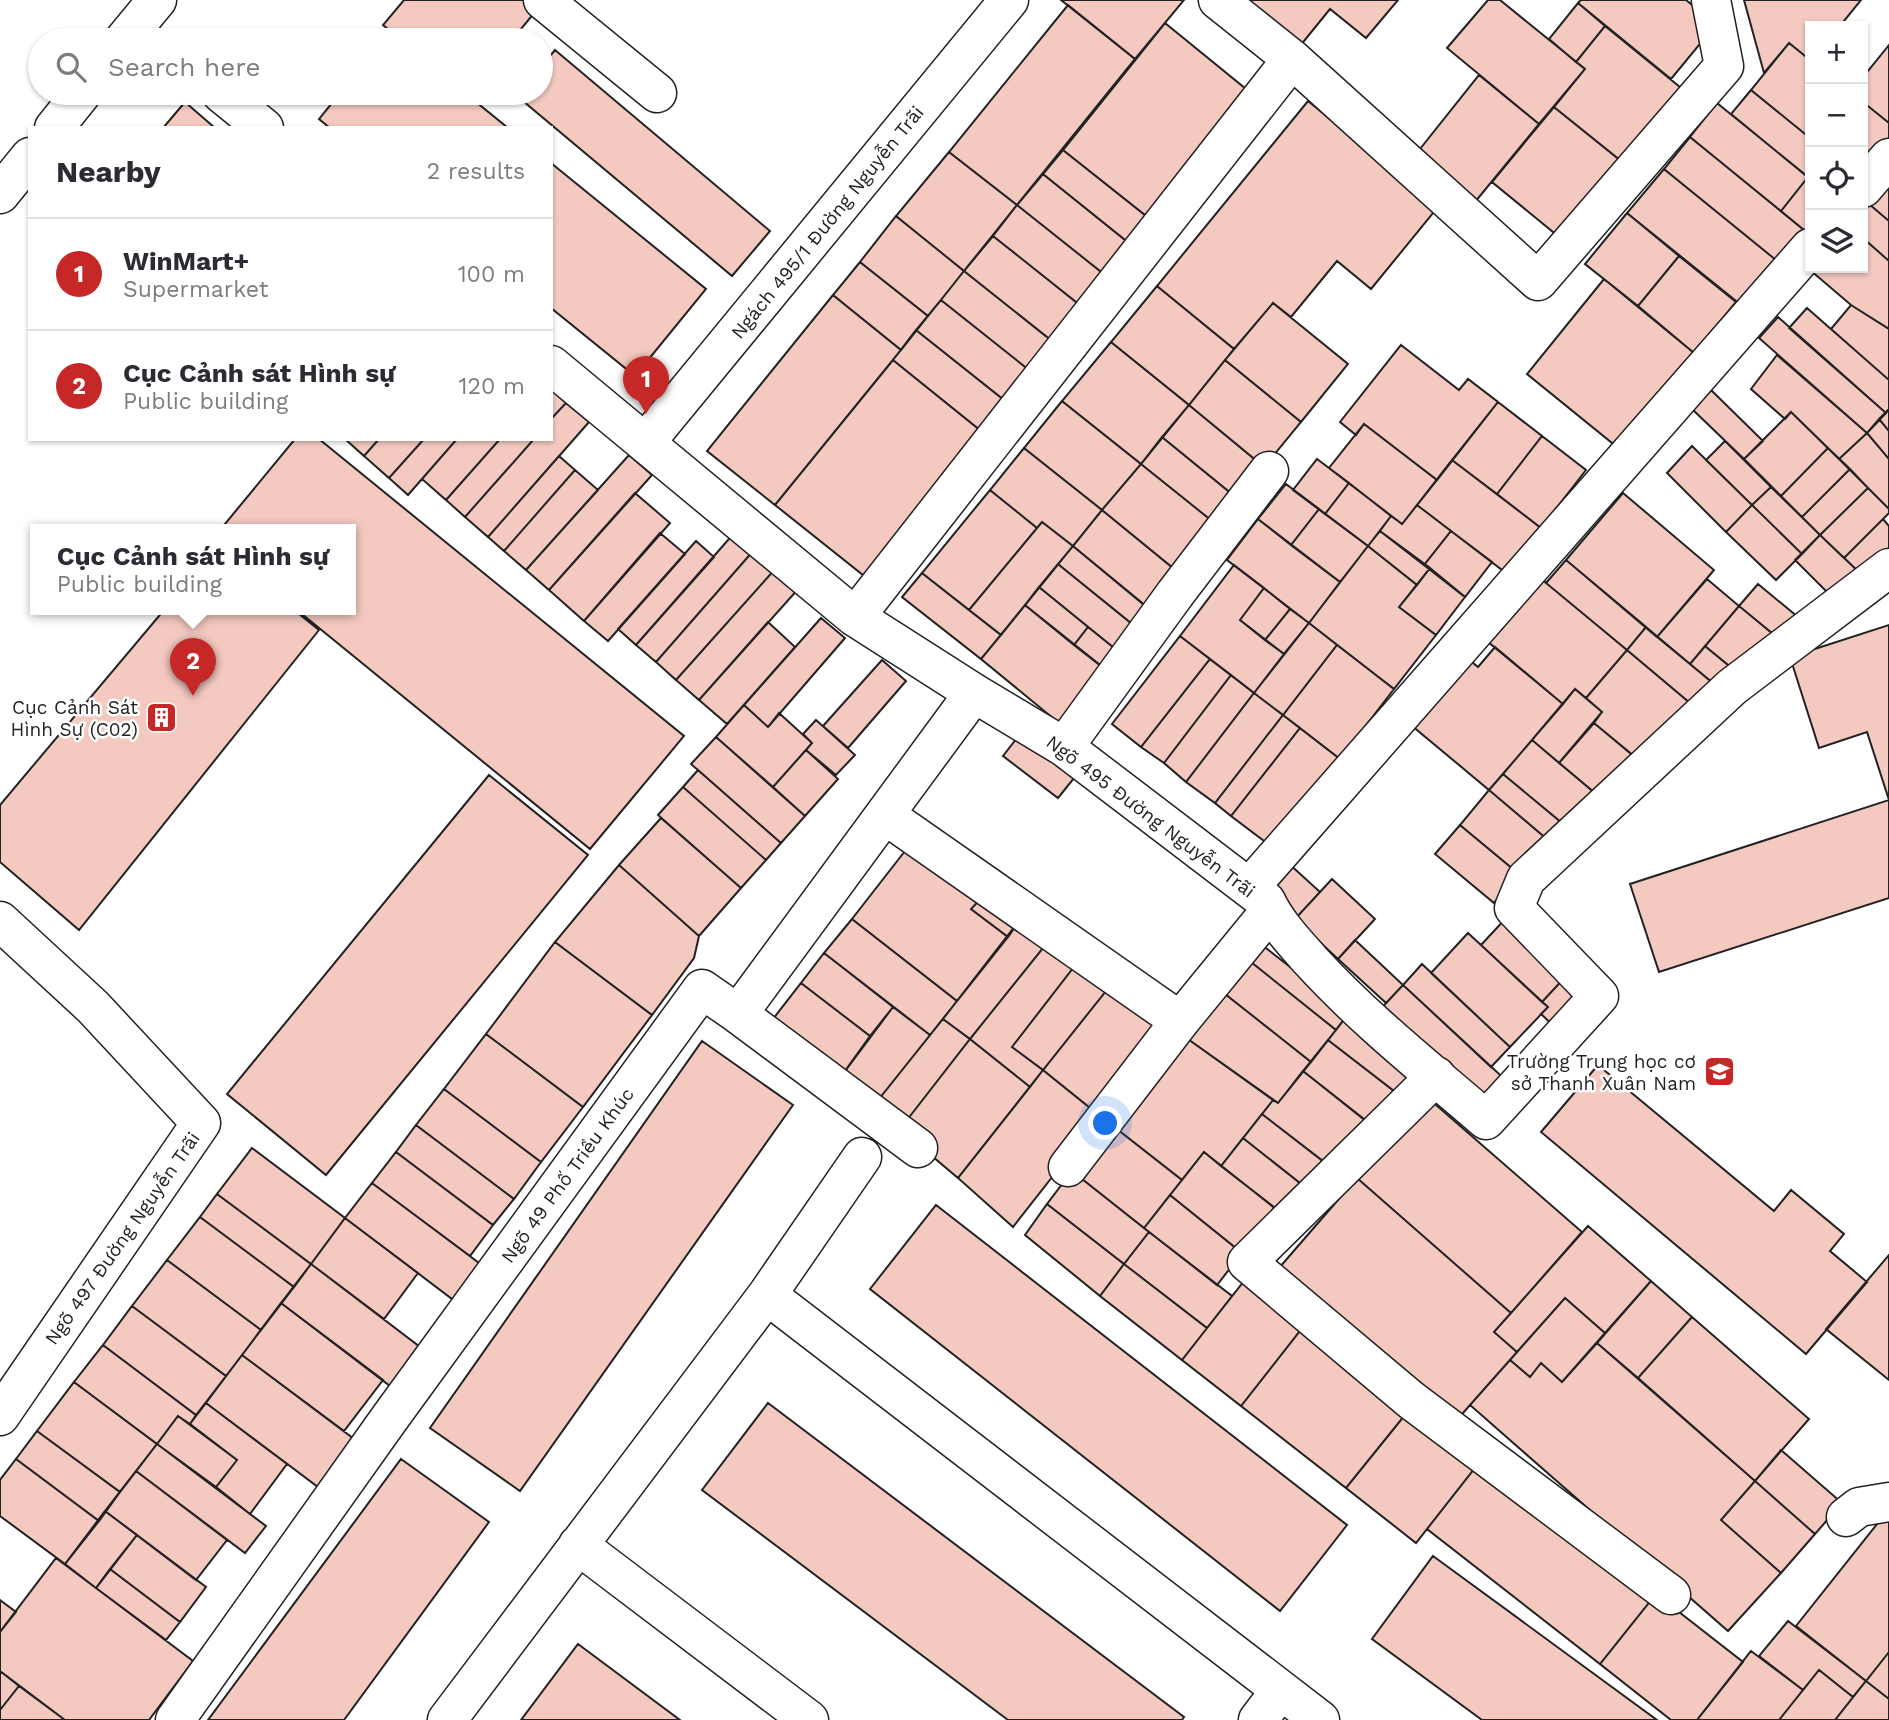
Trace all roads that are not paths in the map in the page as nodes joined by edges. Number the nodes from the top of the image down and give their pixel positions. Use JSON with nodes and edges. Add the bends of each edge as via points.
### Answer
{"nodes":[{"id":1,"x":543,"y":0,"type":"edge"},
{"id":2,"x":1009,"y":0,"type":"edge"},
{"id":3,"x":1218,"y":0,"type":"edge"},
{"id":4,"x":1711,"y":0,"type":"edge"},
{"id":5,"x":1292,"y":59,"type":"junction"},
{"id":6,"x":657,"y":93,"type":"dead end"},
{"id":7,"x":72,"y":105,"type":"edge"},
{"id":8,"x":236,"y":105,"type":"edge"},
{"id":9,"x":56,"y":126,"type":"edge"},
{"id":10,"x":262,"y":126,"type":"edge"},
{"id":11,"x":1889,"y":158,"type":"edge"},
{"id":12,"x":28,"y":160,"type":"edge"},
{"id":13,"x":1868,"y":182,"type":"edge"},
{"id":14,"x":0,"y":194,"type":"edge"},
{"id":15,"x":1805,"y":254,"type":"edge"},
{"id":16,"x":553,"y":367,"type":"edge"},
{"id":17,"x":645,"y":443,"type":"junction"},
{"id":18,"x":1269,"y":471,"type":"dead end"},
{"id":19,"x":1889,"y":568,"type":"edge"},
{"id":20,"x":855,"y":617,"type":"junction"},
{"id":21,"x":974,"y":693,"type":"junction"},
{"id":22,"x":1063,"y":747,"type":"junction"},
{"id":23,"x":885,"y":815,"type":"junction"},
{"id":24,"x":1260,"y":899,"type":"junction"},
{"id":25,"x":0,"y":921,"type":"edge"},
{"id":26,"x":738,"y":1014,"type":"junction"},
{"id":27,"x":1180,"y":1021,"type":"junction"},
{"id":28,"x":1436,"y":1076,"type":"junction"},
{"id":29,"x":918,"y":1148,"type":"dead end"},
{"id":30,"x":862,"y":1157,"type":"dead end"},
{"id":31,"x":1068,"y":1167,"type":"dead end"},
{"id":32,"x":767,"y":1295,"type":"junction"},
{"id":33,"x":0,"y":1416,"type":"edge"},
{"id":34,"x":1889,"y":1502,"type":"edge"},
{"id":35,"x":1846,"y":1517,"type":"dead end"},
{"id":36,"x":578,"y":1545,"type":"junction"},
{"id":37,"x":1671,"y":1595,"type":"dead end"},
{"id":38,"x":1269,"y":1706,"type":"edge"},
{"id":39,"x":175,"y":1720,"type":"edge"},
{"id":40,"x":447,"y":1720,"type":"edge"},
{"id":41,"x":809,"y":1720,"type":"edge"},
{"id":42,"x":1321,"y":1720,"type":"edge"}],
"edges":[{"from":1,"to":6,"type":"main road"},
{"from":2,"to":17,"type":"main road","name":"Ngách 495/1 Đường Nguyễn Trãi"},
{"from":3,"to":5,"type":"main road"},
{"from":4,"to":5,"type":"main road","via":[[1724,66],[1538,281]]},
{"from":5,"to":20,"type":"main road"},
{"from":7,"to":9,"type":"main road"},
{"from":8,"to":10,"type":"main road"},
{"from":11,"to":13,"type":"main road"},
{"from":12,"to":14,"type":"main road"},
{"from":15,"to":24,"type":"main road"},
{"from":16,"to":17,"type":"main road","name":"Ngõ 495 Đường Nguyễn Trãi"},
{"from":17,"to":20,"type":"main road","name":"Ngõ 495 Đường Nguyễn Trãi"},
{"from":18,"to":22,"type":"main road"},
{"from":19,"to":28,"type":"main road","name":"Ngõ 495 Đường Nguyễn Trãi","via":[[1732,687],[1526,879],[1514,908],[1599,996],[1486,1120]]},
{"from":20,"to":21,"type":"main road","name":"Ngõ 495 Đường Nguyễn Trãi"},
{"from":21,"to":22,"type":"main road","name":"Ngõ 495 Đường Nguyễn Trãi"},
{"from":21,"to":23,"type":"main road"},
{"from":22,"to":24,"type":"main road","name":"Ngõ 495 Đường Nguyễn Trãi"},
{"from":23,"to":26,"type":"main road"},
{"from":23,"to":27,"type":"main road"},
{"from":24,"to":27,"type":"main road"},
{"from":24,"to":28,"type":"main road","name":"Ngõ 495 Đường Nguyễn Trãi","via":[[1336,989]]},
{"from":25,"to":33,"type":"main road","name":"Ngõ 497 Đường Nguyễn Trãi","via":[[93,1007],[201,1123]]},
{"from":26,"to":29,"type":"main road"},
{"from":26,"to":39,"type":"main road","name":"Ngõ 49 Phố Triều Khúc","via":[[702,989]]},
{"from":27,"to":31,"type":"main road"},
{"from":28,"to":37,"type":"main road","via":[[1247,1262],[1411,1400]]},
{"from":30,"to":32,"type":"main road"},
{"from":32,"to":36,"type":"main road"},
{"from":32,"to":38,"type":"main road"},
{"from":34,"to":35,"type":"main road","via":[[1859,1507]]},
{"from":36,"to":40,"type":"main road"},
{"from":36,"to":41,"type":"main road"},
{"from":38,"to":42,"type":"main road"}]}
